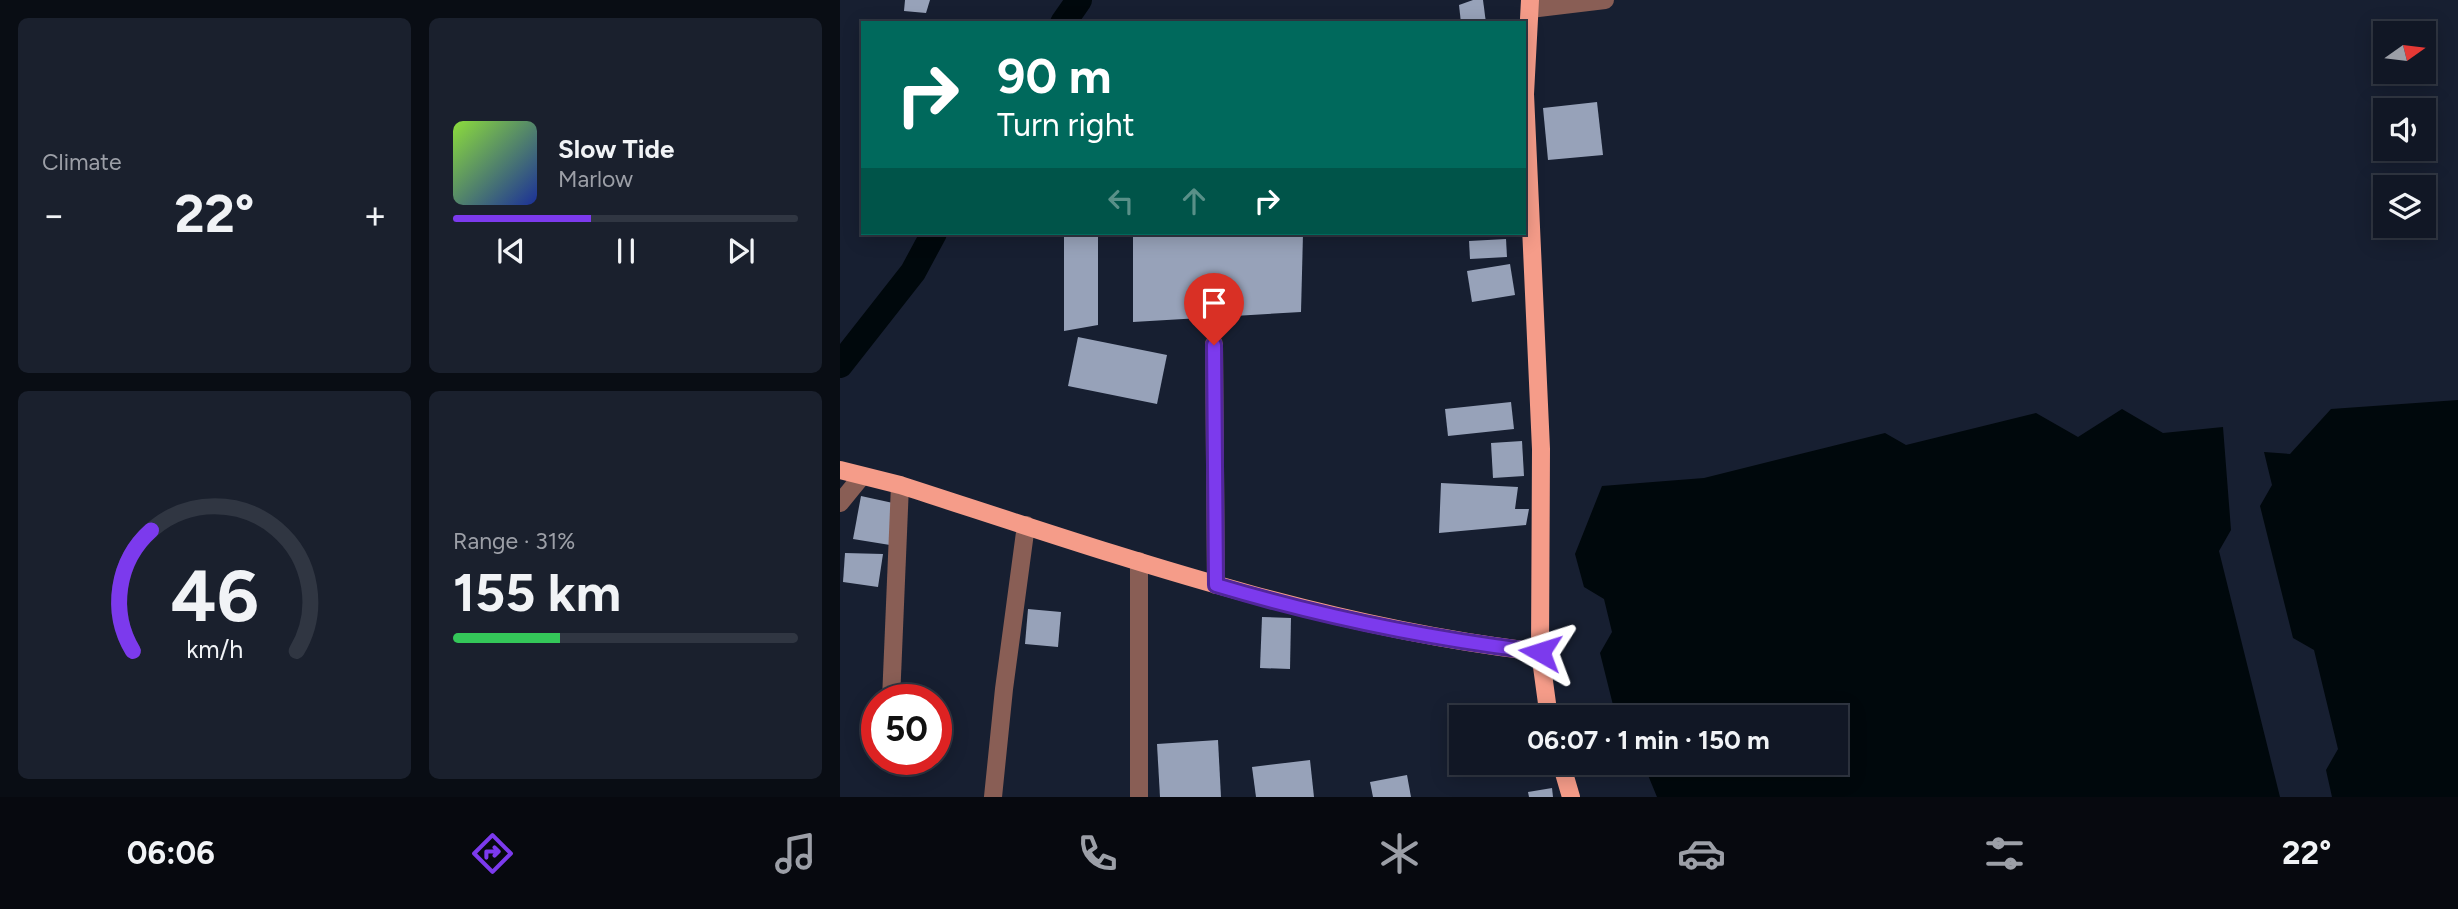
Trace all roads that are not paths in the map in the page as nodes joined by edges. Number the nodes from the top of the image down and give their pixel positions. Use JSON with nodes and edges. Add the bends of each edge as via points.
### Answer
{"nodes":[{"id":1,"x":1605,"y":0,"type":"edge"},
{"id":2,"x":1530,"y":4,"type":"edge"},
{"id":3,"x":1526,"y":76,"type":"edge"},
{"id":4,"x":1526,"y":116,"type":"edge"},
{"id":5,"x":1214,"y":345,"type":"dead end"},
{"id":6,"x":841,"y":471,"type":"edge"},
{"id":7,"x":862,"y":476,"type":"junction"},
{"id":8,"x":900,"y":485,"type":"junction"},
{"id":9,"x":840,"y":503,"type":"edge"},
{"id":10,"x":1026,"y":525,"type":"junction"},
{"id":11,"x":1139,"y":561,"type":"junction"},
{"id":12,"x":1216,"y":585,"type":"junction"},
{"id":13,"x":1540,"y":652,"type":"junction"},
{"id":14,"x":892,"y":684,"type":"edge"},
{"id":15,"x":1547,"y":705,"type":"edge"},
{"id":16,"x":1565,"y":775,"type":"edge"},
{"id":17,"x":993,"y":797,"type":"edge"},
{"id":18,"x":1139,"y":797,"type":"edge"},
{"id":19,"x":1571,"y":797,"type":"edge"}],
"edges":[{"from":1,"to":2,"type":"street"},
{"from":2,"to":3,"type":"main road"},
{"from":4,"to":13,"type":"main road","via":[[1541,449]]},
{"from":5,"to":12,"type":"street"},
{"from":6,"to":7,"type":"main road"},
{"from":7,"to":8,"type":"main road"},
{"from":7,"to":9,"type":"street"},
{"from":8,"to":10,"type":"main road"},
{"from":8,"to":14,"type":"street"},
{"from":10,"to":11,"type":"main road"},
{"from":10,"to":17,"type":"street"},
{"from":11,"to":12,"type":"main road"},
{"from":11,"to":18,"type":"street"},
{"from":12,"to":13,"type":"main road","via":[[1381,628]]},
{"from":13,"to":15,"type":"main road"},
{"from":16,"to":19,"type":"main road"}]}
